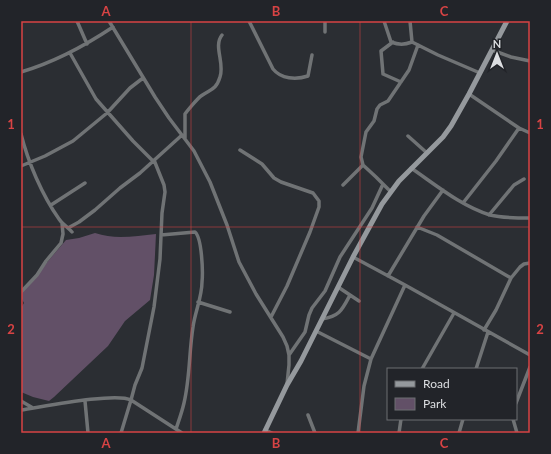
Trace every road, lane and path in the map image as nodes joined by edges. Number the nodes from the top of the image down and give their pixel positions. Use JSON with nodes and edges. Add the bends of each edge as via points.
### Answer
{"nodes":[{"id":1,"x":76,"y":21,"type":"edge"},
{"id":2,"x":109,"y":21,"type":"edge"},
{"id":3,"x":249,"y":21,"type":"edge"},
{"id":4,"x":325,"y":21,"type":"edge"},
{"id":5,"x":384,"y":21,"type":"edge"},
{"id":6,"x":410,"y":21,"type":"edge"},
{"id":7,"x":507,"y":21,"type":"edge"},
{"id":8,"x":113,"y":27,"type":"junction"},
{"id":9,"x":325,"y":32,"type":"dead end"},
{"id":10,"x":222,"y":35,"type":"dead end"},
{"id":11,"x":393,"y":42,"type":"junction"},
{"id":12,"x":412,"y":42,"type":"junction"},
{"id":13,"x":87,"y":44,"type":"junction"},
{"id":14,"x":418,"y":45,"type":"junction"},
{"id":15,"x":492,"y":50,"type":"junction"},
{"id":16,"x":70,"y":53,"type":"junction"},
{"id":17,"x":312,"y":55,"type":"dead end"},
{"id":18,"x":530,"y":61,"type":"edge"},
{"id":19,"x":21,"y":72,"type":"edge"},
{"id":20,"x":480,"y":73,"type":"junction"},
{"id":21,"x":143,"y":78,"type":"junction"},
{"id":22,"x":400,"y":82,"type":"junction"},
{"id":23,"x":469,"y":94,"type":"junction"},
{"id":24,"x":107,"y":113,"type":"junction"},
{"id":25,"x":519,"y":128,"type":"junction"},
{"id":26,"x":530,"y":133,"type":"edge"},
{"id":27,"x":21,"y":134,"type":"edge"},
{"id":28,"x":408,"y":136,"type":"dead end"},
{"id":29,"x":183,"y":137,"type":"junction"},
{"id":30,"x":240,"y":150,"type":"dead end"},
{"id":31,"x":427,"y":153,"type":"junction"},
{"id":32,"x":154,"y":160,"type":"junction"},
{"id":33,"x":30,"y":162,"type":"junction"},
{"id":34,"x":363,"y":165,"type":"junction"},
{"id":35,"x":21,"y":166,"type":"edge"},
{"id":36,"x":411,"y":168,"type":"junction"},
{"id":37,"x":524,"y":179,"type":"dead end"},
{"id":38,"x":85,"y":183,"type":"dead end"},
{"id":39,"x":383,"y":184,"type":"junction"},
{"id":40,"x":343,"y":185,"type":"dead end"},
{"id":41,"x":443,"y":190,"type":"junction"},
{"id":42,"x":390,"y":191,"type":"junction"},
{"id":43,"x":463,"y":203,"type":"junction"},
{"id":44,"x":51,"y":205,"type":"junction"},
{"id":45,"x":490,"y":215,"type":"junction"},
{"id":46,"x":530,"y":218,"type":"edge"},
{"id":47,"x":62,"y":223,"type":"junction"},
{"id":48,"x":417,"y":227,"type":"junction"},
{"id":49,"x":68,"y":228,"type":"junction"},
{"id":50,"x":72,"y":232,"type":"dead end"},
{"id":51,"x":161,"y":235,"type":"junction"},
{"id":52,"x":353,"y":257,"type":"junction"},
{"id":53,"x":530,"y":263,"type":"edge"},
{"id":54,"x":388,"y":276,"type":"junction"},
{"id":55,"x":511,"y":278,"type":"junction"},
{"id":56,"x":405,"y":285,"type":"junction"},
{"id":57,"x":338,"y":287,"type":"junction"},
{"id":58,"x":21,"y":292,"type":"edge"},
{"id":59,"x":350,"y":294,"type":"junction"},
{"id":60,"x":359,"y":301,"type":"dead end"},
{"id":61,"x":198,"y":302,"type":"junction"},
{"id":62,"x":230,"y":312,"type":"dead end"},
{"id":63,"x":454,"y":313,"type":"junction"},
{"id":64,"x":271,"y":317,"type":"junction"},
{"id":65,"x":322,"y":319,"type":"junction"},
{"id":66,"x":316,"y":331,"type":"junction"},
{"id":67,"x":486,"y":331,"type":"junction"},
{"id":68,"x":289,"y":355,"type":"junction"},
{"id":69,"x":530,"y":355,"type":"edge"},
{"id":70,"x":371,"y":359,"type":"junction"},
{"id":71,"x":530,"y":367,"type":"edge"},
{"id":72,"x":423,"y":368,"type":"edge"},
{"id":73,"x":476,"y":368,"type":"edge"},
{"id":74,"x":286,"y":385,"type":"junction"},
{"id":75,"x":131,"y":400,"type":"junction"},
{"id":76,"x":517,"y":400,"type":"edge"},
{"id":77,"x":21,"y":401,"type":"edge"},
{"id":78,"x":85,"y":401,"type":"junction"},
{"id":79,"x":34,"y":408,"type":"junction"},
{"id":80,"x":21,"y":410,"type":"edge"},
{"id":81,"x":308,"y":416,"type":"dead end"},
{"id":82,"x":401,"y":420,"type":"edge"},
{"id":83,"x":463,"y":420,"type":"edge"},
{"id":84,"x":513,"y":420,"type":"edge"},
{"id":85,"x":176,"y":429,"type":"junction"},
{"id":86,"x":265,"y":432,"type":"edge"},
{"id":87,"x":88,"y":433,"type":"edge"},
{"id":88,"x":121,"y":433,"type":"edge"},
{"id":89,"x":182,"y":433,"type":"edge"},
{"id":90,"x":272,"y":433,"type":"edge"},
{"id":91,"x":315,"y":433,"type":"edge"},
{"id":92,"x":358,"y":433,"type":"edge"},
{"id":93,"x":399,"y":433,"type":"edge"},
{"id":94,"x":459,"y":433,"type":"edge"},
{"id":95,"x":518,"y":433,"type":"edge"}],
"edges":[{"from":1,"to":13,"type":"street"},
{"from":2,"to":8,"type":"street"},
{"from":3,"to":17,"type":"street","via":[[277,74],[291,78],[308,76]]},
{"from":4,"to":9,"type":"street"},
{"from":5,"to":11,"type":"street"},
{"from":6,"to":12,"type":"street"},
{"from":7,"to":15,"type":"main road"},
{"from":8,"to":13,"type":"street"},
{"from":8,"to":21,"type":"street"},
{"from":10,"to":29,"type":"street","via":[[218,42],[221,75],[215,87],[202,95],[185,114]]},
{"from":11,"to":12,"type":"street","via":[[404,45]]},
{"from":11,"to":22,"type":"street","via":[[381,51],[382,71],[385,76]]},
{"from":12,"to":14,"type":"street"},
{"from":13,"to":16,"type":"street"},
{"from":14,"to":20,"type":"street"},
{"from":14,"to":22,"type":"street","via":[[409,70]]},
{"from":15,"to":18,"type":"street"},
{"from":15,"to":20,"type":"main road"},
{"from":16,"to":19,"type":"street","via":[[53,62]]},
{"from":16,"to":24,"type":"street","via":[[96,99]]},
{"from":20,"to":23,"type":"main road"},
{"from":21,"to":24,"type":"street"},
{"from":21,"to":29,"type":"street"},
{"from":22,"to":34,"type":"street","via":[[388,101],[379,106],[374,122],[366,132],[361,157]]},
{"from":23,"to":25,"type":"street"},
{"from":23,"to":31,"type":"main road","via":[[443,137]]},
{"from":24,"to":32,"type":"street"},
{"from":24,"to":33,"type":"street","via":[[73,141]]},
{"from":25,"to":26,"type":"street"},
{"from":25,"to":43,"type":"street"},
{"from":27,"to":33,"type":"street"},
{"from":28,"to":31,"type":"street"},
{"from":29,"to":32,"type":"street"},
{"from":29,"to":64,"type":"street","via":[[194,151],[210,182],[239,262]]},
{"from":30,"to":64,"type":"street","via":[[262,164],[274,178],[313,193],[319,201],[317,216]]},
{"from":31,"to":36,"type":"main road"},
{"from":32,"to":49,"type":"street","via":[[88,216]]},
{"from":32,"to":51,"type":"street","via":[[165,192]]},
{"from":33,"to":35,"type":"street"},
{"from":33,"to":44,"type":"street"},
{"from":34,"to":39,"type":"street"},
{"from":34,"to":40,"type":"street"},
{"from":36,"to":41,"type":"street"},
{"from":36,"to":42,"type":"main road"},
{"from":37,"to":45,"type":"street","via":[[514,185]]},
{"from":38,"to":44,"type":"street"},
{"from":39,"to":42,"type":"street"},
{"from":39,"to":68,"type":"street","via":[[372,208],[340,257],[325,292],[312,308],[305,332]]},
{"from":41,"to":43,"type":"street"},
{"from":41,"to":48,"type":"street"},
{"from":42,"to":52,"type":"main road"},
{"from":43,"to":45,"type":"street"},
{"from":44,"to":47,"type":"street"},
{"from":45,"to":46,"type":"street"},
{"from":47,"to":49,"type":"street"},
{"from":47,"to":58,"type":"street","via":[[62,243]]},
{"from":48,"to":54,"type":"street"},
{"from":48,"to":55,"type":"street"},
{"from":49,"to":50,"type":"street"},
{"from":51,"to":61,"type":"street","via":[[197,233],[202,277],[202,290]]},
{"from":51,"to":75,"type":"street","via":[[154,307],[142,368]]},
{"from":52,"to":54,"type":"street"},
{"from":52,"to":57,"type":"main road"},
{"from":53,"to":55,"type":"street","via":[[520,267]]},
{"from":54,"to":56,"type":"street"},
{"from":55,"to":67,"type":"street"},
{"from":56,"to":63,"type":"street"},
{"from":56,"to":70,"type":"street"},
{"from":57,"to":59,"type":"street"},
{"from":57,"to":65,"type":"main road"},
{"from":59,"to":60,"type":"street"},
{"from":59,"to":65,"type":"street","via":[[339,314]]},
{"from":61,"to":62,"type":"street"},
{"from":61,"to":85,"type":"street","via":[[190,347],[185,401]]},
{"from":63,"to":67,"type":"street"},
{"from":63,"to":72,"type":"street"},
{"from":64,"to":68,"type":"street","via":[[283,337]]},
{"from":65,"to":66,"type":"main road"},
{"from":66,"to":70,"type":"street"},
{"from":66,"to":74,"type":"main road"},
{"from":67,"to":69,"type":"street"},
{"from":67,"to":73,"type":"street"},
{"from":68,"to":74,"type":"street"},
{"from":70,"to":92,"type":"street","via":[[364,386]]},
{"from":71,"to":76,"type":"street"},
{"from":74,"to":86,"type":"main road"},
{"from":75,"to":78,"type":"street","via":[[120,398]]},
{"from":75,"to":85,"type":"street"},
{"from":75,"to":88,"type":"street"},
{"from":77,"to":79,"type":"street"},
{"from":78,"to":79,"type":"street"},
{"from":78,"to":87,"type":"street"},
{"from":79,"to":80,"type":"street"},
{"from":81,"to":91,"type":"street"},
{"from":82,"to":93,"type":"street"},
{"from":83,"to":94,"type":"street"},
{"from":84,"to":95,"type":"street"},
{"from":85,"to":89,"type":"street"},
{"from":86,"to":90,"type":"street"}]}
